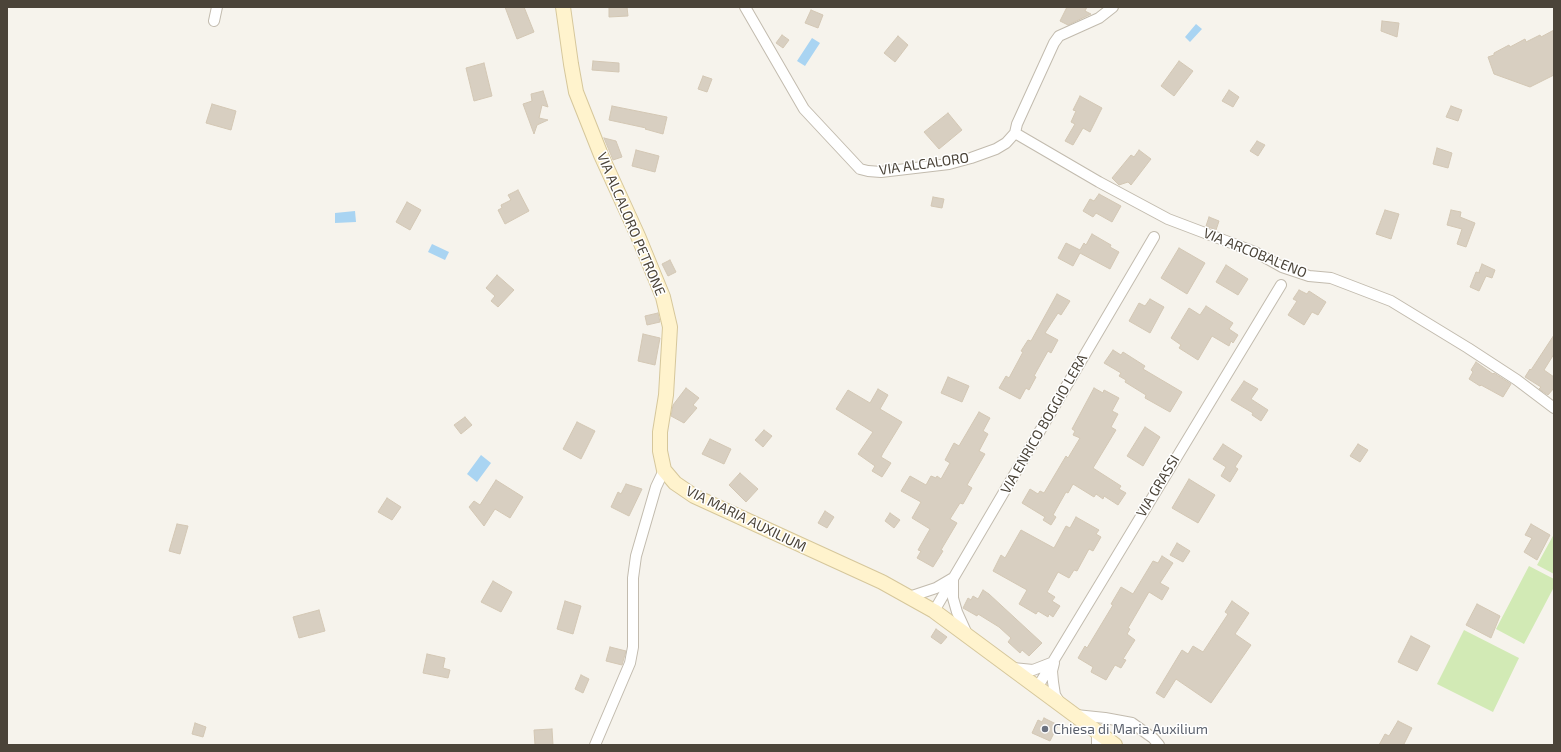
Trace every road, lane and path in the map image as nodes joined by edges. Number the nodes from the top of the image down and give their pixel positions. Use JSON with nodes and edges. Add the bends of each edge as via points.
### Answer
{"nodes":[{"id":1,"x":217,"y":7,"type":"edge"},
{"id":2,"x":563,"y":7,"type":"edge"},
{"id":3,"x":745,"y":7,"type":"edge"},
{"id":4,"x":1113,"y":7,"type":"edge"},
{"id":5,"x":214,"y":21,"type":"dead end"},
{"id":6,"x":1016,"y":133,"type":"junction"},
{"id":7,"x":1154,"y":237,"type":"dead end"},
{"id":8,"x":1281,"y":285,"type":"dead end"},
{"id":9,"x":1554,"y":408,"type":"edge"},
{"id":10,"x":664,"y":470,"type":"junction"},
{"id":11,"x":953,"y":578,"type":"junction"},
{"id":12,"x":909,"y":597,"type":"junction"},
{"id":13,"x":934,"y":611,"type":"junction"},
{"id":14,"x":968,"y":636,"type":"junction"},
{"id":15,"x":1053,"y":660,"type":"junction"},
{"id":16,"x":1008,"y":667,"type":"junction"},
{"id":17,"x":1036,"y":688,"type":"junction"},
{"id":18,"x":1062,"y":706,"type":"junction"},
{"id":19,"x":1074,"y":715,"type":"junction"},
{"id":20,"x":1097,"y":739,"type":"edge"},
{"id":21,"x":595,"y":745,"type":"edge"},
{"id":22,"x":1115,"y":745,"type":"edge"},
{"id":23,"x":1159,"y":745,"type":"edge"}],
"edges":[{"from":1,"to":5,"type":"street"},
{"from":2,"to":10,"type":"street","name":"VIA ALCALORO PETRONE","via":[[576,92],[663,297],[670,327],[666,395],[660,432]]},
{"from":3,"to":6,"type":"street","name":"VIA ALCALORO","via":[[804,109],[860,169],[881,172],[949,164],[996,149]]},
{"from":4,"to":6,"type":"street","via":[[1099,18],[1056,39],[1017,124]]},
{"from":6,"to":9,"type":"street","name":"VIA ARCOBALENO","via":[[1168,219],[1255,252],[1282,266],[1309,276],[1330,278],[1391,302],[1468,348]]},
{"from":7,"to":11,"type":"street","name":"VIA ENRICO BOGGIO LERA"},
{"from":8,"to":15,"type":"street","name":"VIA GRASSI"},
{"from":10,"to":12,"type":"street","name":"VIA MARIA AUXILIUM","via":[[675,483],[694,496],[882,582]]},
{"from":10,"to":21,"type":"street","via":[[656,487],[636,556],[633,578],[633,647],[630,663]]},
{"from":11,"to":12,"type":"street","via":[[936,588]]},
{"from":11,"to":13,"type":"street","name":"VIA ENRICO BOGGIO LERA"},
{"from":11,"to":14,"type":"street","via":[[953,598]]},
{"from":12,"to":13,"type":"street","name":"VIA MARIA AUXILIUM"},
{"from":13,"to":14,"type":"street","name":"VIA MARIA AUXILIUM"},
{"from":14,"to":16,"type":"street","name":"VIA MARIA AUXILIUM"},
{"from":15,"to":16,"type":"street","via":[[1033,670]]},
{"from":15,"to":17,"type":"street","name":"VIA GRASSI"},
{"from":15,"to":18,"type":"street","via":[[1055,695]]},
{"from":16,"to":17,"type":"street","name":"VIA MARIA AUXILIUM"},
{"from":17,"to":18,"type":"street","name":"VIA MARIA AUXILIUM"},
{"from":18,"to":19,"type":"street","name":"VIA MARIA AUXILIUM"},
{"from":19,"to":20,"type":"street","name":"VIA MARIA AUXILIUM"},
{"from":19,"to":23,"type":"street","via":[[1132,723]]},
{"from":20,"to":22,"type":"street","name":"VIA MARIA AUXILIUM"}]}
